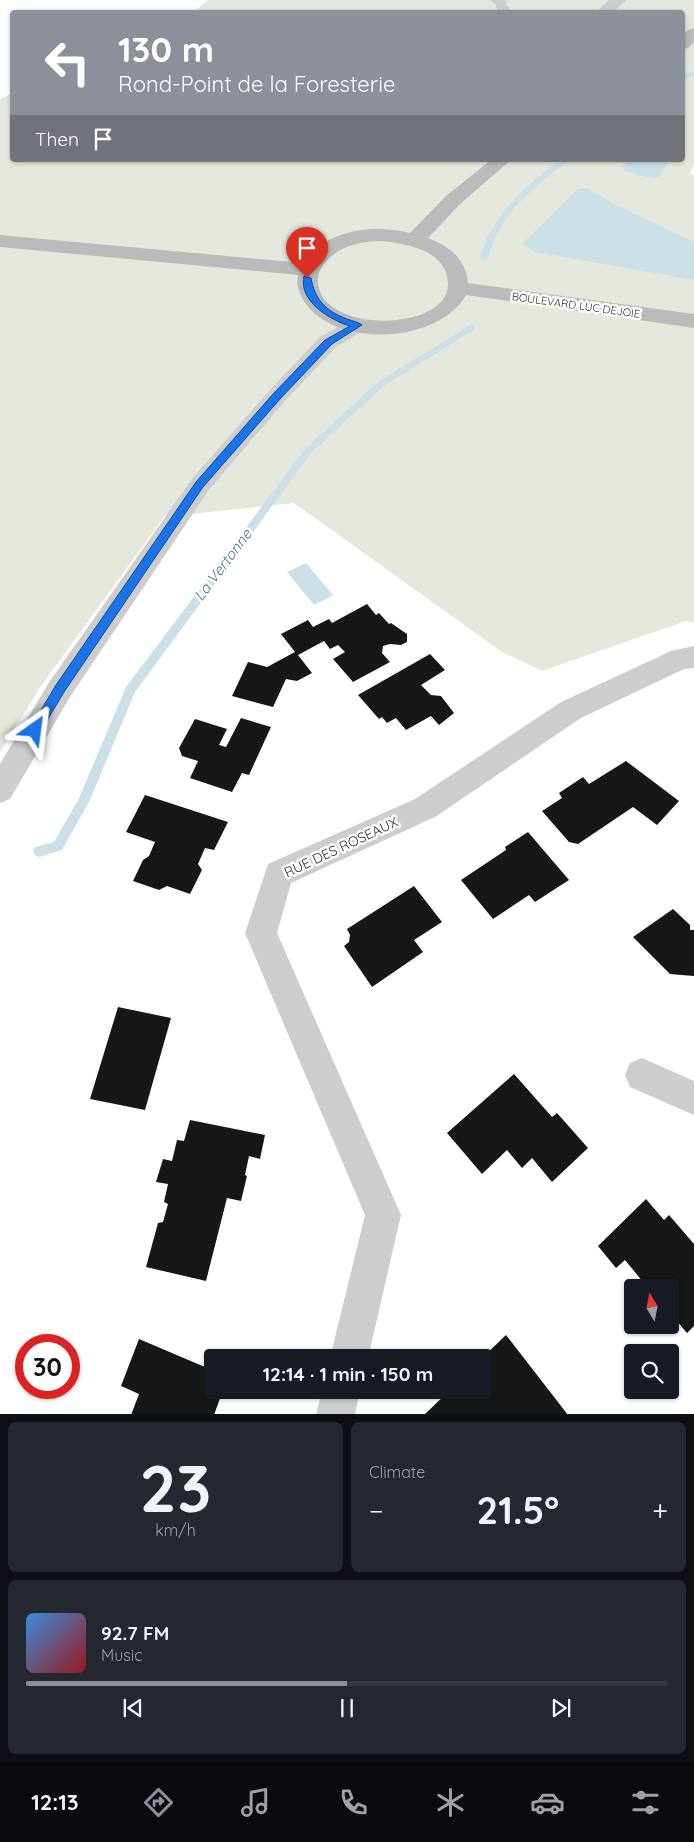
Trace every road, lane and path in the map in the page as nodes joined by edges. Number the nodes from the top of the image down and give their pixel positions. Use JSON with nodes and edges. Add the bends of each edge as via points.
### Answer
{"nodes":[{"id":1,"x":496,"y":0,"type":"edge"},
{"id":2,"x":618,"y":0,"type":"edge"},
{"id":3,"x":503,"y":10,"type":"edge"},
{"id":4,"x":606,"y":10,"type":"edge"},
{"id":5,"x":500,"y":162,"type":"edge"},
{"id":6,"x":416,"y":239,"type":"junction"},
{"id":7,"x":0,"y":241,"type":"edge"},
{"id":8,"x":309,"y":270,"type":"junction"},
{"id":9,"x":458,"y":288,"type":"junction"},
{"id":10,"x":694,"y":321,"type":"edge"},
{"id":11,"x":358,"y":325,"type":"junction"},
{"id":12,"x":694,"y":657,"type":"edge"},
{"id":13,"x":0,"y":790,"type":"edge"},
{"id":14,"x":642,"y":1075,"type":"dead end"},
{"id":15,"x":694,"y":1098,"type":"edge"},
{"id":16,"x":351,"y":1349,"type":"edge"},
{"id":17,"x":339,"y":1399,"type":"edge"},
{"id":18,"x":335,"y":1414,"type":"edge"}],
"edges":[{"from":1,"to":3,"type":"lane"},
{"from":2,"to":4,"type":"street"},
{"from":5,"to":6,"type":"main road","via":[[453,200]]},
{"from":6,"to":8,"type":"main road","via":[[382,234],[348,239],[318,256]]},
{"from":6,"to":9,"type":"main road","via":[[446,256],[455,268]]},
{"from":7,"to":8,"type":"main road"},
{"from":8,"to":11,"type":"main road","via":[[308,287],[314,300],[330,314]]},
{"from":9,"to":10,"type":"main road","name":"BOULEVARD LUC DEJOIE"},
{"from":9,"to":11,"type":"main road","via":[[448,306],[420,323],[393,327]]},
{"from":11,"to":13,"type":"street","via":[[328,342],[276,396],[200,485],[60,689]]},
{"from":12,"to":16,"type":"street","name":"RUE DES ROSEAUX","via":[[680,659],[571,710],[425,808],[279,874],[261,933],[383,1215]]},
{"from":14,"to":15,"type":"street"},
{"from":17,"to":18,"type":"street"}]}
